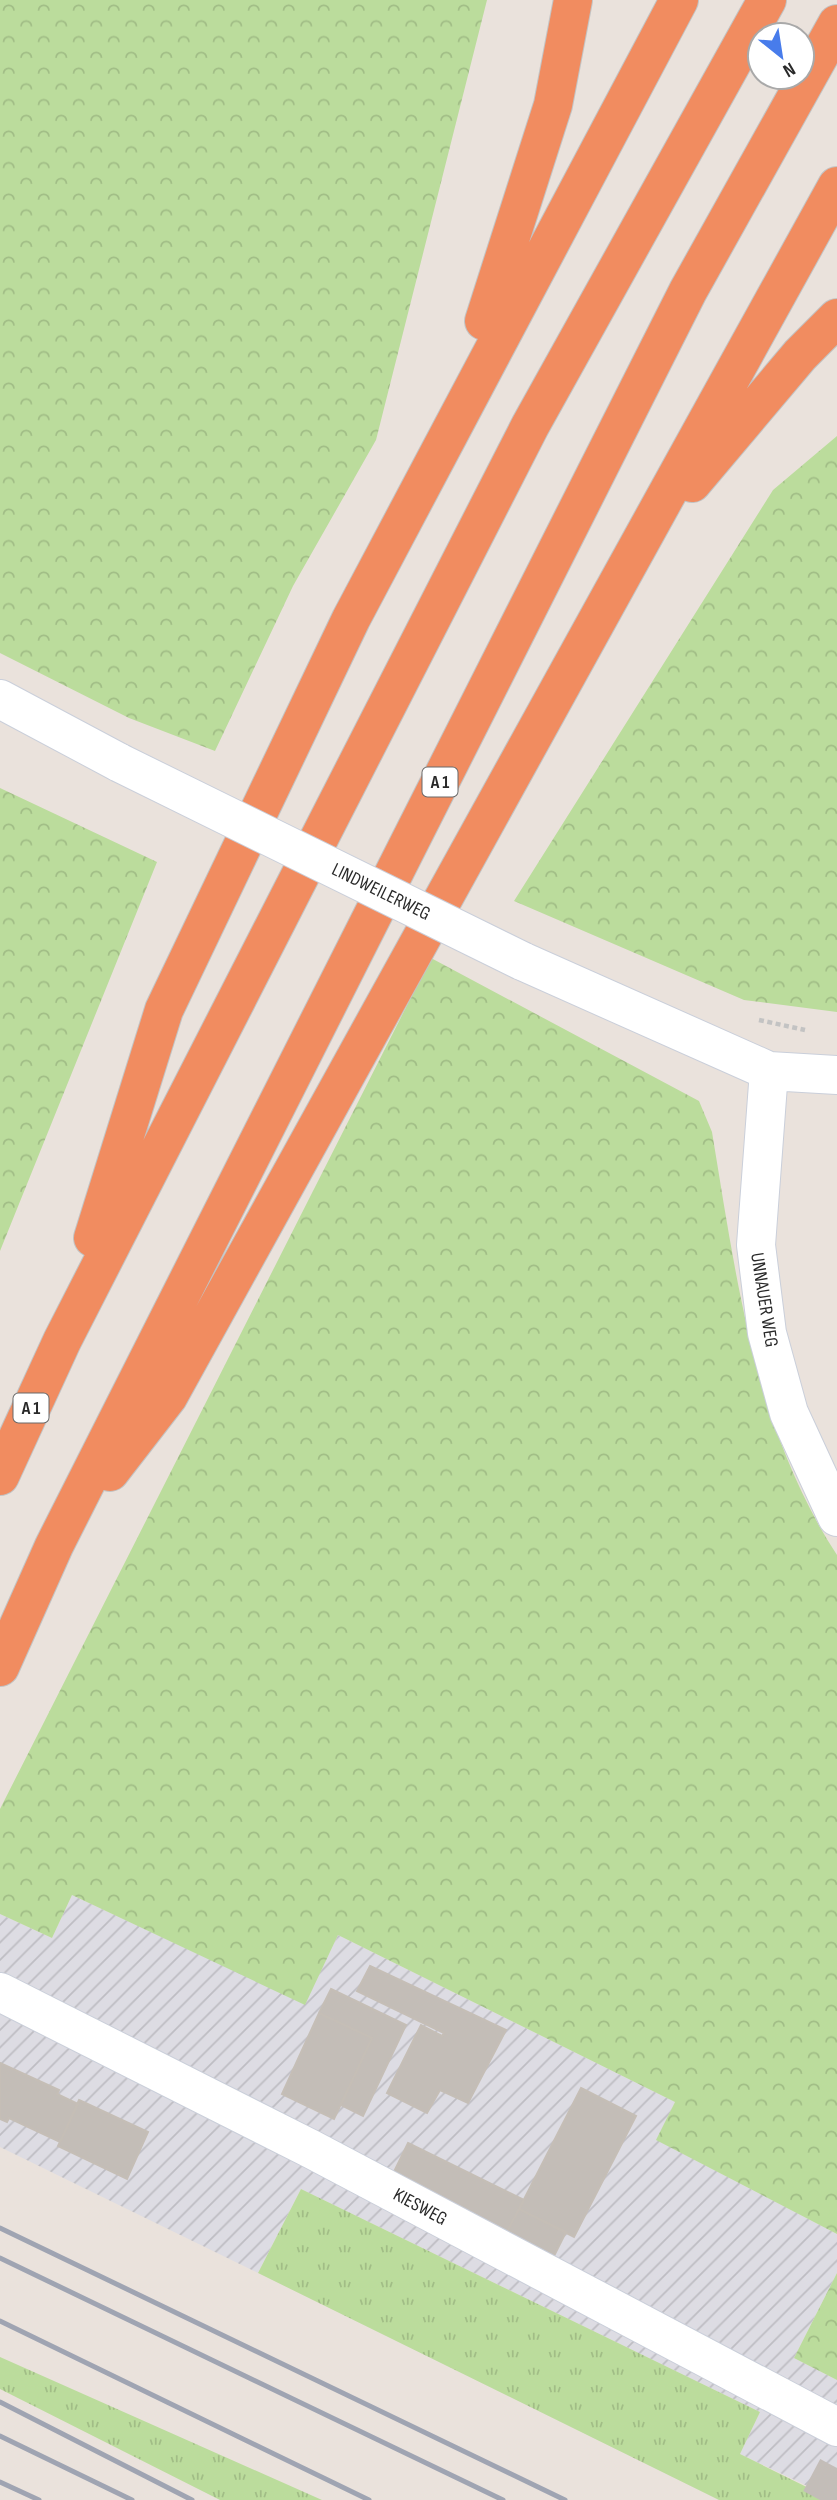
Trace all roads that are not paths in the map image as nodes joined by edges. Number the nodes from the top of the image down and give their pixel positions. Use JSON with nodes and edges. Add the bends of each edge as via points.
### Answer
{"nodes":[{"id":1,"x":573,"y":0,"type":"edge"},
{"id":2,"x":679,"y":0,"type":"edge"},
{"id":3,"x":767,"y":0,"type":"edge"},
{"id":4,"x":837,"y":24,"type":"edge"},
{"id":5,"x":837,"y":186,"type":"edge"},
{"id":6,"x":837,"y":318,"type":"edge"},
{"id":7,"x":428,"y":468,"type":"junction"},
{"id":8,"x":559,"y":691,"type":"junction"},
{"id":9,"x":0,"y":699,"type":"edge"},
{"id":10,"x":769,"y":1071,"type":"junction"},
{"id":11,"x":837,"y":1075,"type":"edge"},
{"id":12,"x":62,"y":1340,"type":"junction"},
{"id":13,"x":0,"y":1476,"type":"edge"},
{"id":14,"x":837,"y":1517,"type":"edge"},
{"id":15,"x":54,"y":1546,"type":"junction"},
{"id":16,"x":0,"y":1667,"type":"edge"},
{"id":17,"x":0,"y":1992,"type":"edge"},
{"id":18,"x":837,"y":2427,"type":"edge"}],
"edges":[{"from":1,"to":7,"type":"highway","via":[[553,105],[499,282]]},
{"from":2,"to":7,"type":"highway"},
{"from":3,"to":12,"type":"highway","number":"A 1","via":[[530,426]]},
{"from":4,"to":15,"type":"highway","number":"A 1","via":[[688,291]]},
{"from":5,"to":8,"type":"highway"},
{"from":6,"to":8,"type":"highway","via":[[686,490]]},
{"from":7,"to":12,"type":"highway","via":[[164,1010]]},
{"from":8,"to":15,"type":"highway","via":[[168,1397]]},
{"from":9,"to":10,"type":"street","name":"LINDWEILERWEG","bridge":true,"via":[[522,961]]},
{"from":10,"to":11,"type":"street"},
{"from":10,"to":14,"type":"street","name":"UNNAUER WEG","via":[[756,1245],[767,1333],[789,1413]]},
{"from":12,"to":13,"type":"highway","number":"A 1"},
{"from":15,"to":16,"type":"highway","number":"A 1"},
{"from":17,"to":18,"type":"street","name":"KIESWEG"}]}
